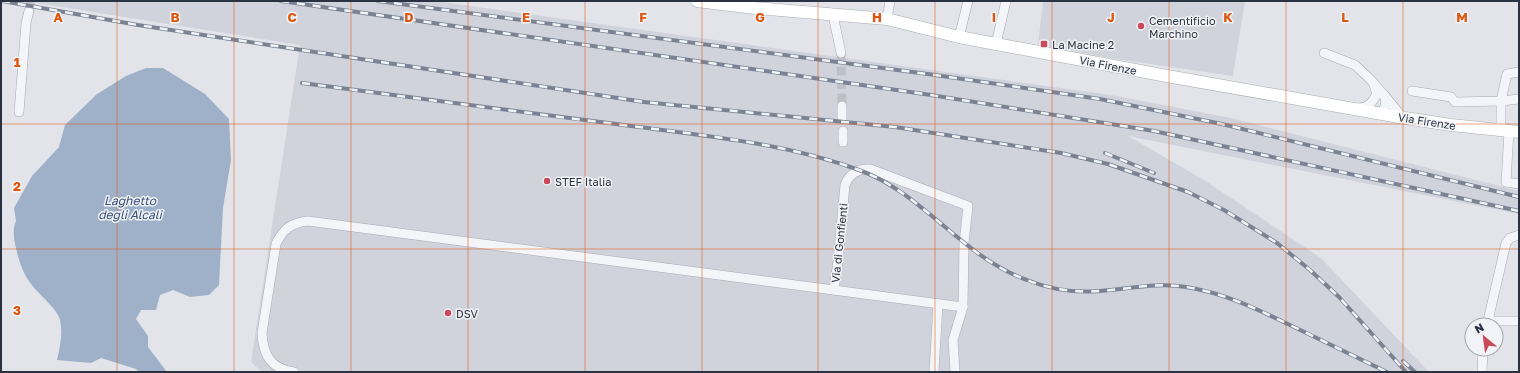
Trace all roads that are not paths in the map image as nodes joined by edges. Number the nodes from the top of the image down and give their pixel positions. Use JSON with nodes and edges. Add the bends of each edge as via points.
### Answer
{"nodes":[{"id":1,"x":697,"y":1,"type":"edge"},
{"id":2,"x":890,"y":1,"type":"edge"},
{"id":3,"x":968,"y":1,"type":"edge"},
{"id":4,"x":1006,"y":1,"type":"edge"},
{"id":5,"x":29,"y":11,"type":"tunnel mouth"},
{"id":6,"x":833,"y":15,"type":"junction"},
{"id":7,"x":887,"y":19,"type":"junction"},
{"id":8,"x":959,"y":37,"type":"junction"},
{"id":9,"x":996,"y":44,"type":"junction"},
{"id":10,"x":841,"y":53,"type":"tunnel mouth"},
{"id":11,"x":1324,"y":53,"type":"dead end"},
{"id":12,"x":1519,"y":72,"type":"edge"},
{"id":13,"x":1412,"y":91,"type":"dead end"},
{"id":14,"x":1380,"y":95,"type":"junction"},
{"id":15,"x":1519,"y":99,"type":"edge"},
{"id":16,"x":1501,"y":101,"type":"junction"},
{"id":17,"x":842,"y":106,"type":"tunnel mouth"},
{"id":18,"x":1352,"y":108,"type":"junction"},
{"id":19,"x":19,"y":112,"type":"dead end"},
{"id":20,"x":1383,"y":114,"type":"junction"},
{"id":21,"x":1403,"y":118,"type":"junction"},
{"id":22,"x":842,"y":119,"type":"dead end"},
{"id":23,"x":843,"y":131,"type":"dead end"},
{"id":24,"x":1510,"y":131,"type":"edge"},
{"id":25,"x":843,"y":142,"type":"dead end"},
{"id":26,"x":1519,"y":184,"type":"edge"},
{"id":27,"x":1519,"y":234,"type":"edge"},
{"id":28,"x":834,"y":290,"type":"junction"},
{"id":29,"x":938,"y":304,"type":"junction"},
{"id":30,"x":963,"y":307,"type":"junction"},
{"id":31,"x":1489,"y":317,"type":"edge"},
{"id":32,"x":1519,"y":321,"type":"edge"},
{"id":33,"x":1504,"y":322,"type":"edge"},
{"id":34,"x":1483,"y":357,"type":"edge"},
{"id":35,"x":294,"y":372,"type":"edge"},
{"id":36,"x":935,"y":372,"type":"edge"},
{"id":37,"x":954,"y":372,"type":"edge"},
{"id":38,"x":1482,"y":372,"type":"edge"}],
"edges":[{"from":1,"to":6,"type":"main road","name":"Via Firenze"},
{"from":2,"to":7,"type":"street"},
{"from":3,"to":8,"type":"street"},
{"from":4,"to":9,"type":"street"},
{"from":5,"to":19,"type":"street"},
{"from":6,"to":7,"type":"main road","name":"Via Firenze"},
{"from":6,"to":10,"type":"street"},
{"from":7,"to":8,"type":"main road","name":"Via Firenze"},
{"from":8,"to":9,"type":"main road","name":"Via Firenze"},
{"from":9,"to":18,"type":"main road","name":"Via Firenze"},
{"from":11,"to":14,"type":"street","via":[[1355,65],[1370,79]]},
{"from":12,"to":16,"type":"street","via":[[1507,74]]},
{"from":13,"to":16,"type":"street","via":[[1451,97],[1455,102]]},
{"from":14,"to":18,"type":"street","via":[[1364,108]]},
{"from":14,"to":20,"type":"street","via":[[1379,107]]},
{"from":14,"to":21,"type":"street"},
{"from":15,"to":16,"type":"street"},
{"from":16,"to":24,"type":"street"},
{"from":17,"to":22,"type":"street"},
{"from":18,"to":20,"type":"main road","name":"Via Firenze"},
{"from":20,"to":21,"type":"main road","name":"Via Firenze"},
{"from":21,"to":24,"type":"main road","name":"Via Firenze"},
{"from":23,"to":25,"type":"street"},
{"from":24,"to":26,"type":"street","via":[[1506,182]]},
{"from":27,"to":31,"type":"street","via":[[1506,243]]},
{"from":28,"to":29,"type":"street","name":"Via di Gonfienti"},
{"from":28,"to":30,"type":"street","name":"Via di Gonfienti","via":[[845,185],[849,178],[865,169],[968,206],[964,243]]},
{"from":28,"to":35,"type":"street","via":[[308,221],[298,222],[288,227],[276,244],[262,333],[267,356],[274,364],[286,371]]},
{"from":29,"to":30,"type":"street","name":"Via di Gonfienti"},
{"from":29,"to":36,"type":"street"},
{"from":30,"to":37,"type":"street","via":[[953,340]]},
{"from":32,"to":33,"type":"street"},
{"from":34,"to":38,"type":"street"}]}
